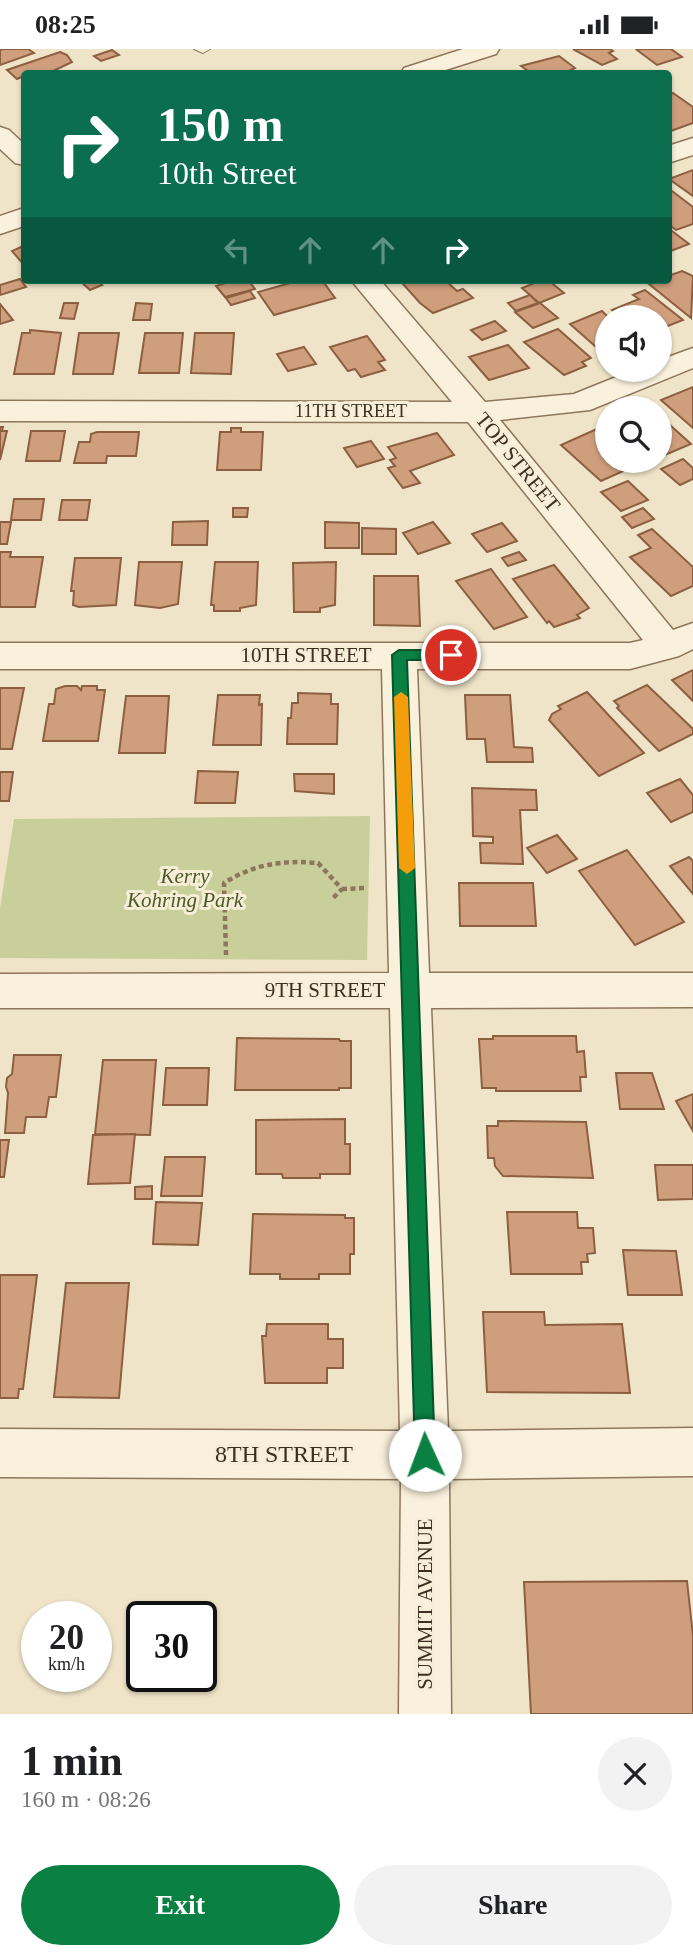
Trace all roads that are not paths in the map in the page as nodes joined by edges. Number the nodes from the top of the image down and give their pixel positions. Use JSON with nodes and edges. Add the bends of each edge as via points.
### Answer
{"nodes":[{"id":1,"x":487,"y":49,"type":"edge"},
{"id":2,"x":422,"y":70,"type":"edge"},
{"id":3,"x":0,"y":135,"type":"edge"},
{"id":4,"x":693,"y":146,"type":"edge"},
{"id":5,"x":21,"y":154,"type":"edge"},
{"id":6,"x":672,"y":154,"type":"edge"},
{"id":7,"x":21,"y":217,"type":"edge"},
{"id":8,"x":0,"y":226,"type":"edge"},
{"id":9,"x":368,"y":284,"type":"edge"},
{"id":10,"x":693,"y":357,"type":"edge"},
{"id":11,"x":0,"y":411,"type":"edge"},
{"id":12,"x":477,"y":412,"type":"junction"},
{"id":13,"x":680,"y":641,"type":"edge"},
{"id":14,"x":399,"y":655,"type":"junction"},
{"id":15,"x":0,"y":656,"type":"edge"},
{"id":16,"x":693,"y":989,"type":"edge"},
{"id":17,"x":409,"y":990,"type":"junction"},
{"id":18,"x":0,"y":991,"type":"edge"},
{"id":19,"x":693,"y":1452,"type":"edge"},
{"id":20,"x":0,"y":1453,"type":"edge"},
{"id":21,"x":425,"y":1455,"type":"junction"},
{"id":22,"x":425,"y":1714,"type":"edge"}],
"edges":[{"from":1,"to":2,"type":"street"},
{"from":3,"to":5,"type":"street"},
{"from":4,"to":6,"type":"street"},
{"from":7,"to":8,"type":"street"},
{"from":9,"to":12,"type":"street","name":"TOP STREET"},
{"from":10,"to":12,"type":"street","name":"11TH STREET","via":[[579,403]]},
{"from":11,"to":12,"type":"street","name":"11TH STREET"},
{"from":12,"to":13,"type":"street","name":"TOP STREET"},
{"from":13,"to":14,"type":"street","name":"10TH STREET","via":[[630,656]]},
{"from":14,"to":15,"type":"street","name":"10TH STREET"},
{"from":14,"to":17,"type":"street","name":"SUMMIT AVENUE"},
{"from":16,"to":17,"type":"street","name":"9TH STREET"},
{"from":17,"to":18,"type":"street","name":"9TH STREET"},
{"from":17,"to":21,"type":"street","name":"SUMMIT AVENUE"},
{"from":19,"to":21,"type":"street","name":"8TH STREET"},
{"from":20,"to":21,"type":"street","name":"8TH STREET"},
{"from":21,"to":22,"type":"street","name":"SUMMIT AVENUE"}]}
